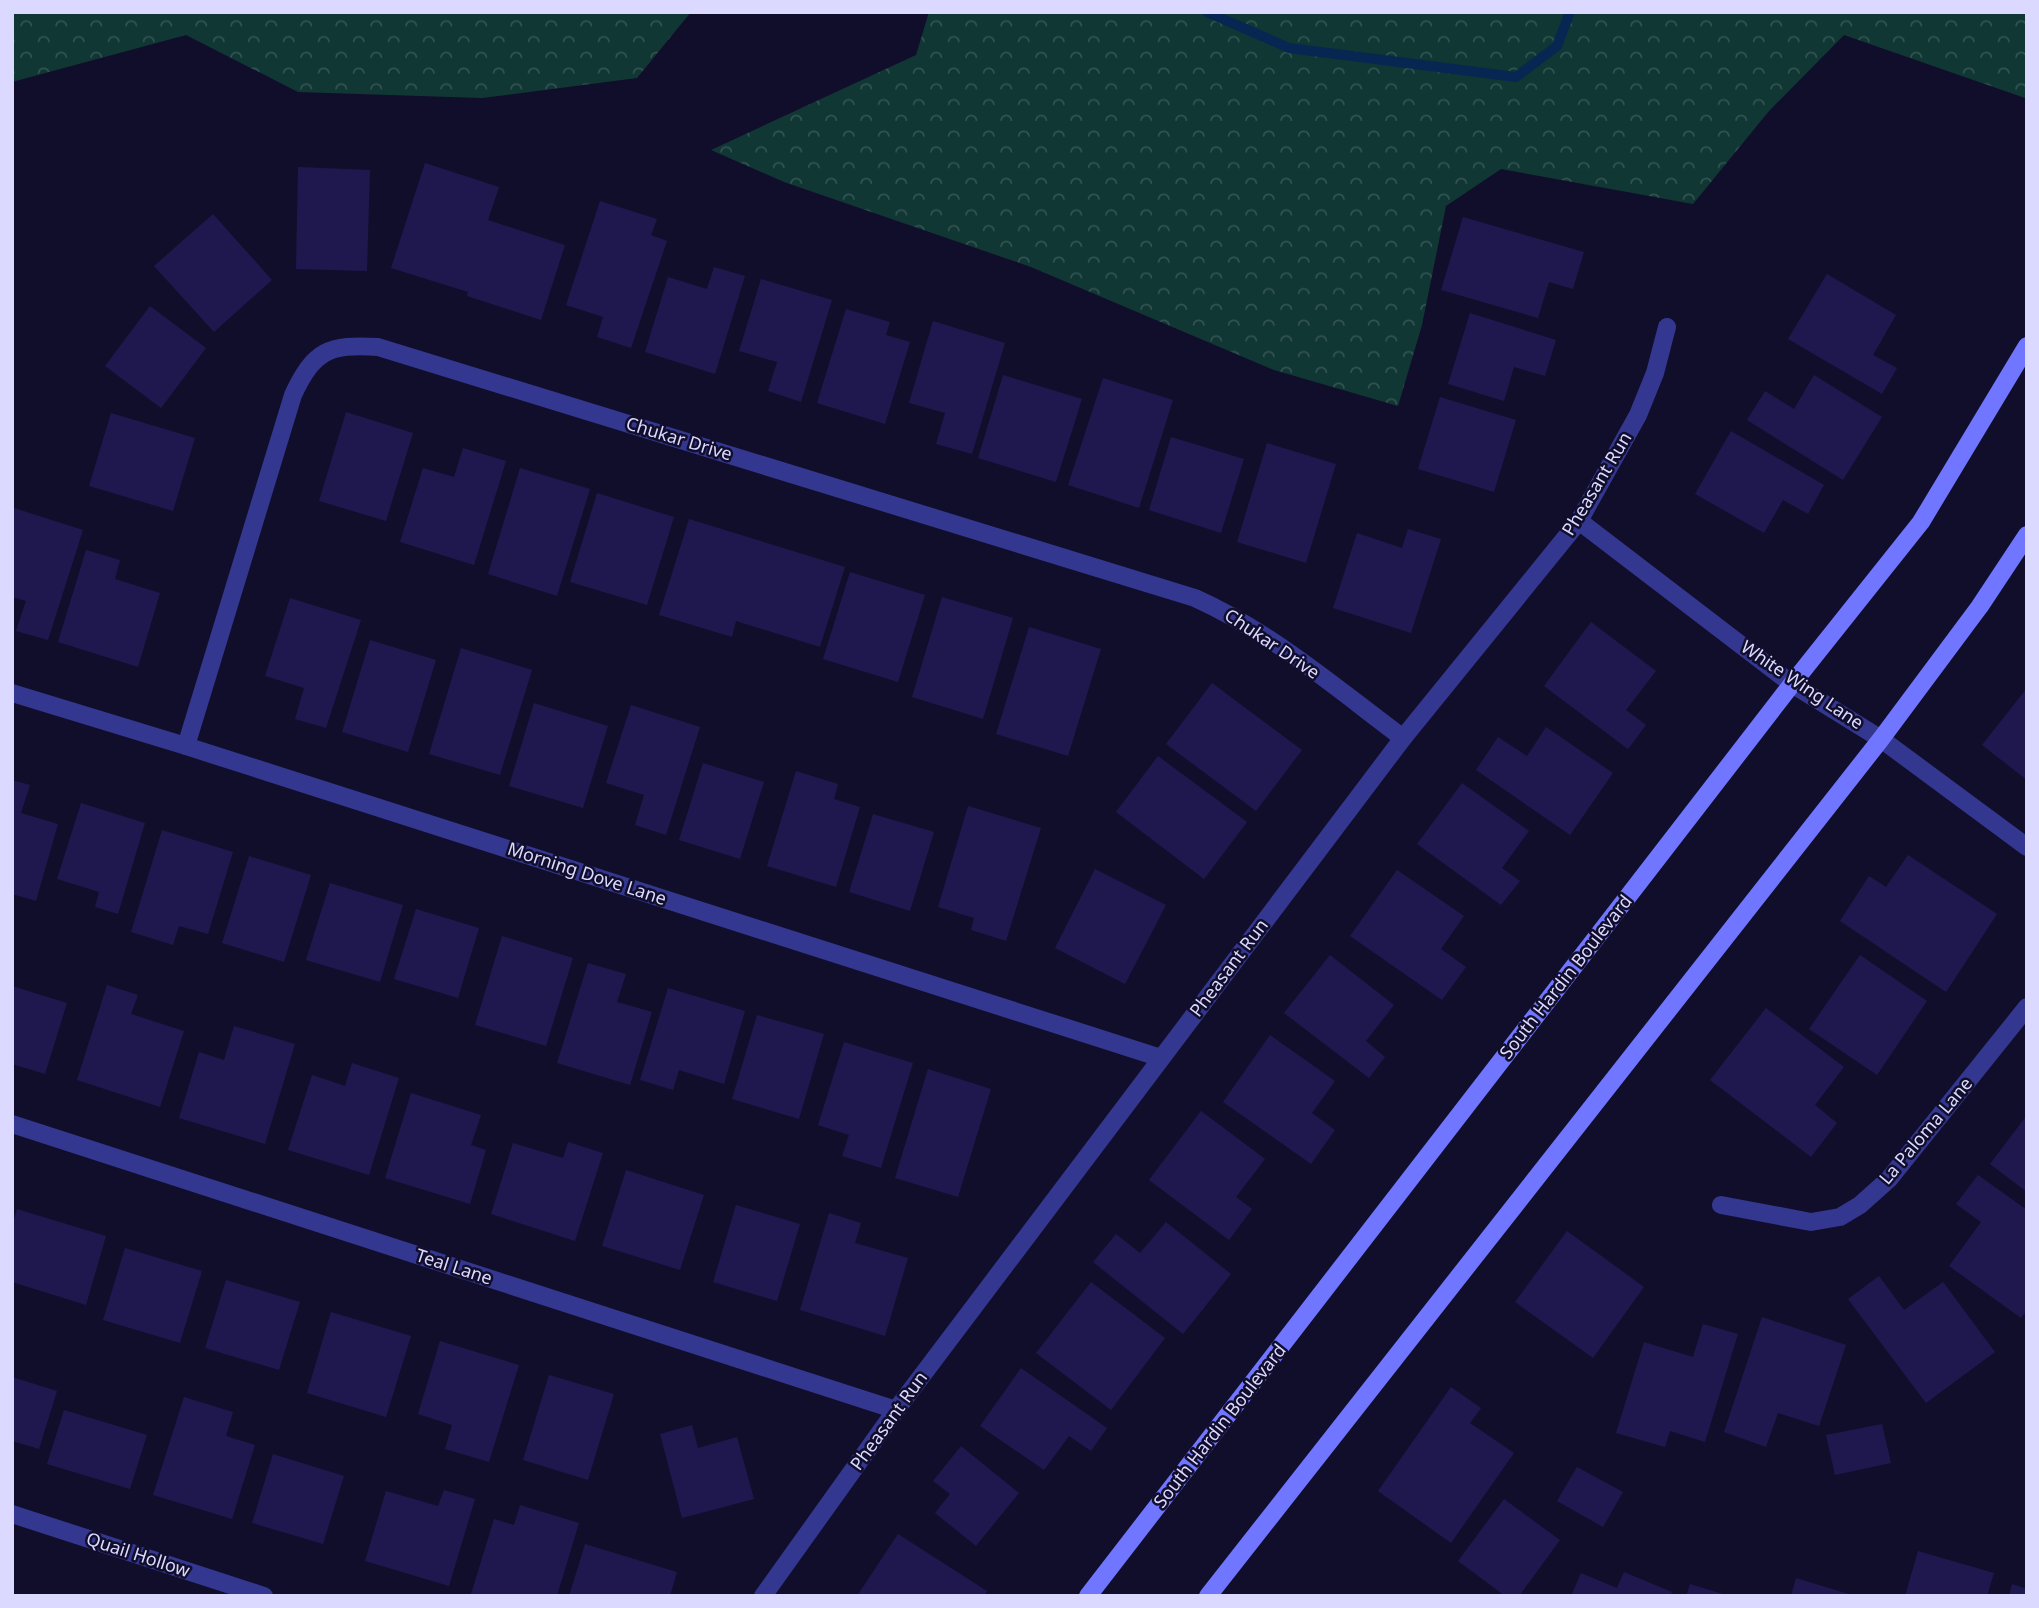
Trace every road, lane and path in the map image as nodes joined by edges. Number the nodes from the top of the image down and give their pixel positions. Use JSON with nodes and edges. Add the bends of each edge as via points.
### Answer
{"nodes":[{"id":1,"x":1667,"y":327,"type":"dead end"},
{"id":2,"x":2027,"y":346,"type":"edge"},
{"id":3,"x":1579,"y":521,"type":"junction"},
{"id":4,"x":2027,"y":535,"type":"edge"},
{"id":5,"x":1792,"y":684,"type":"junction"},
{"id":6,"x":12,"y":694,"type":"edge"},
{"id":7,"x":1403,"y":737,"type":"junction"},
{"id":8,"x":1881,"y":738,"type":"junction"},
{"id":9,"x":186,"y":746,"type":"junction"},
{"id":10,"x":2027,"y":847,"type":"edge"},
{"id":11,"x":2027,"y":1007,"type":"edge"},
{"id":12,"x":1161,"y":1058,"type":"junction"},
{"id":13,"x":12,"y":1124,"type":"edge"},
{"id":14,"x":1721,"y":1205,"type":"dead end"},
{"id":15,"x":896,"y":1410,"type":"junction"},
{"id":16,"x":12,"y":1514,"type":"edge"},
{"id":17,"x":264,"y":1596,"type":"edge"},
{"id":18,"x":763,"y":1596,"type":"edge"},
{"id":19,"x":1088,"y":1596,"type":"edge"},
{"id":20,"x":1208,"y":1596,"type":"edge"}],
"edges":[{"from":1,"to":3,"type":"street","name":"Pheasant Run","via":[[1638,415]]},
{"from":2,"to":5,"type":"main road","name":"South Hardin Boulevard","via":[[1921,522]]},
{"from":3,"to":5,"type":"street","name":"White Wing Lane"},
{"from":3,"to":7,"type":"street","name":"Pheasant Run"},
{"from":4,"to":8,"type":"main road"},
{"from":5,"to":8,"type":"street","name":"White Wing Lane"},
{"from":5,"to":19,"type":"main road","name":"South Hardin Boulevard"},
{"from":6,"to":9,"type":"street","name":"Morning Dove Lane"},
{"from":7,"to":9,"type":"street","name":"Chukar Drive","via":[[1267,637],[1195,598],[378,346],[354,345],[327,350],[304,370],[293,395]]},
{"from":7,"to":12,"type":"street","name":"Pheasant Run"},
{"from":8,"to":10,"type":"street","name":"White Wing Lane"},
{"from":8,"to":20,"type":"main road"},
{"from":9,"to":12,"type":"street","name":"Morning Dove Lane"},
{"from":11,"to":14,"type":"street","name":"La Paloma Lane","via":[[1889,1179],[1860,1205],[1840,1217],[1811,1222]]},
{"from":12,"to":15,"type":"street","name":"Pheasant Run"},
{"from":13,"to":15,"type":"street","name":"Teal Lane"},
{"from":15,"to":18,"type":"street","name":"Pheasant Run"},
{"from":16,"to":17,"type":"street","name":"Quail Hollow"}]}
